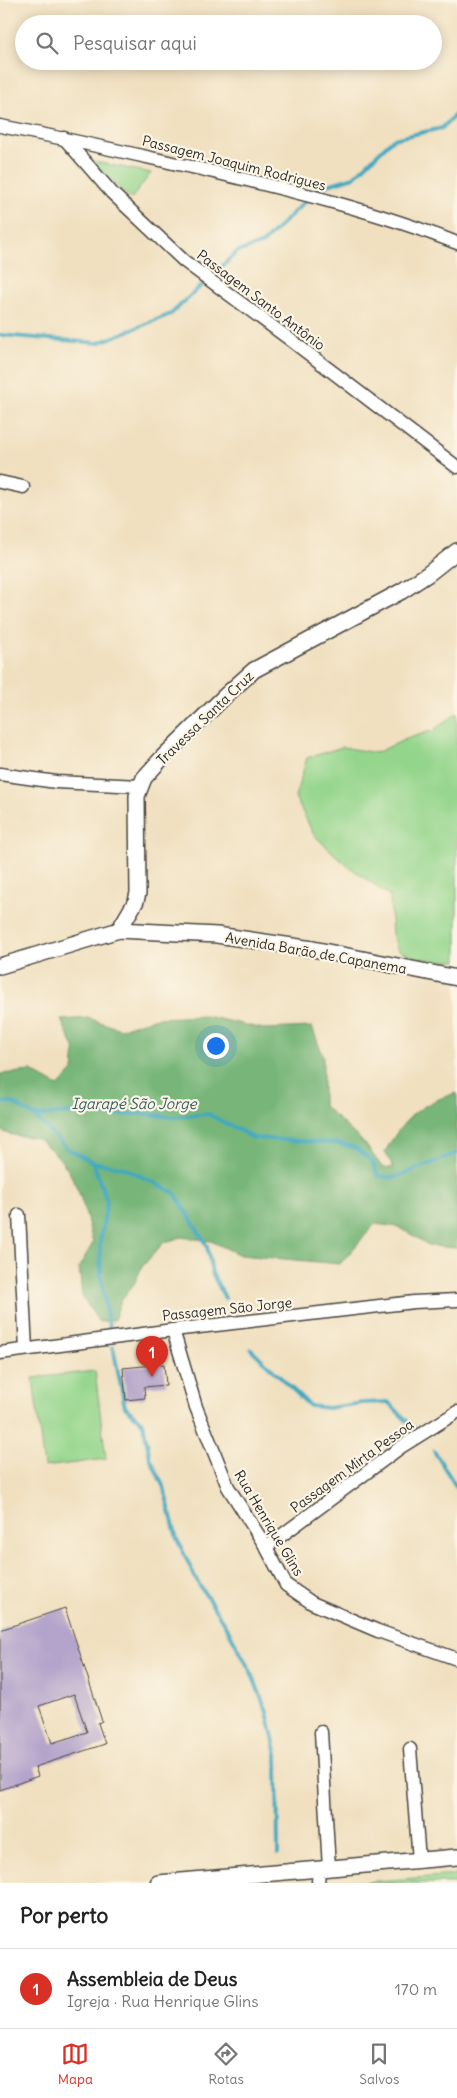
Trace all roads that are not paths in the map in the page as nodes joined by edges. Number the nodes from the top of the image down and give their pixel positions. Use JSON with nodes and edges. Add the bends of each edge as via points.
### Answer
{"nodes":[{"id":1,"x":0,"y":126,"type":"edge"},
{"id":2,"x":64,"y":138,"type":"junction"},
{"id":3,"x":457,"y":243,"type":"edge"},
{"id":4,"x":457,"y":467,"type":"edge"},
{"id":5,"x":0,"y":482,"type":"edge"},
{"id":6,"x":23,"y":487,"type":"dead end"},
{"id":7,"x":457,"y":551,"type":"edge"},
{"id":8,"x":0,"y":774,"type":"edge"},
{"id":9,"x":140,"y":786,"type":"junction"},
{"id":10,"x":118,"y":930,"type":"junction"},
{"id":11,"x":0,"y":966,"type":"edge"},
{"id":12,"x":457,"y":978,"type":"edge"},
{"id":13,"x":19,"y":1216,"type":"dead end"},
{"id":14,"x":457,"y":1300,"type":"edge"},
{"id":15,"x":173,"y":1330,"type":"junction"},
{"id":16,"x":26,"y":1349,"type":"junction"},
{"id":17,"x":0,"y":1352,"type":"edge"},
{"id":18,"x":457,"y":1412,"type":"edge"},
{"id":19,"x":266,"y":1547,"type":"junction"},
{"id":20,"x":457,"y":1659,"type":"edge"},
{"id":21,"x":321,"y":1732,"type":"dead end"},
{"id":22,"x":410,"y":1749,"type":"dead end"},
{"id":23,"x":457,"y":1857,"type":"edge"},
{"id":24,"x":419,"y":1860,"type":"junction"},
{"id":25,"x":322,"y":1873,"type":"edge"},
{"id":26,"x":158,"y":1883,"type":"edge"}],
"edges":[{"from":1,"to":2,"type":"street","name":"Passagem Joaquim Rodrigues"},
{"from":2,"to":3,"type":"street","name":"Passagem Joaquim Rodrigues","via":[[272,186],[417,227]]},
{"from":2,"to":4,"type":"street","name":"Passagem Santo Antônio","via":[[112,193],[184,261]]},
{"from":5,"to":6,"type":"street"},
{"from":7,"to":9,"type":"street","name":"Travessa Santa Cruz","via":[[402,591],[285,652],[250,674],[195,724]]},
{"from":8,"to":9,"type":"street","via":[[56,782]]},
{"from":9,"to":10,"type":"street","via":[[137,804],[139,887],[136,901]]},
{"from":10,"to":11,"type":"street","name":"Avenida Barão de Capanema"},
{"from":10,"to":12,"type":"street","name":"Avenida Barão de Capanema","via":[[236,938],[313,949]]},
{"from":13,"to":16,"type":"street"},
{"from":14,"to":15,"type":"street","name":"Passagem São Jorge","via":[[414,1302]]},
{"from":15,"to":16,"type":"street","name":"Passagem São Jorge"},
{"from":15,"to":19,"type":"street","name":"Rua Henrique Glins","via":[[196,1407],[228,1487]]},
{"from":16,"to":17,"type":"street","name":"Passagem São Jorge"},
{"from":18,"to":19,"type":"street","name":"Passagem Mirta Pessoa","via":[[401,1447]]},
{"from":19,"to":20,"type":"street","name":"Rua Henrique Glins","via":[[286,1585],[312,1603]]},
{"from":21,"to":25,"type":"street"},
{"from":22,"to":24,"type":"street"},
{"from":23,"to":24,"type":"street"},
{"from":24,"to":25,"type":"street"},
{"from":25,"to":26,"type":"street"}]}
